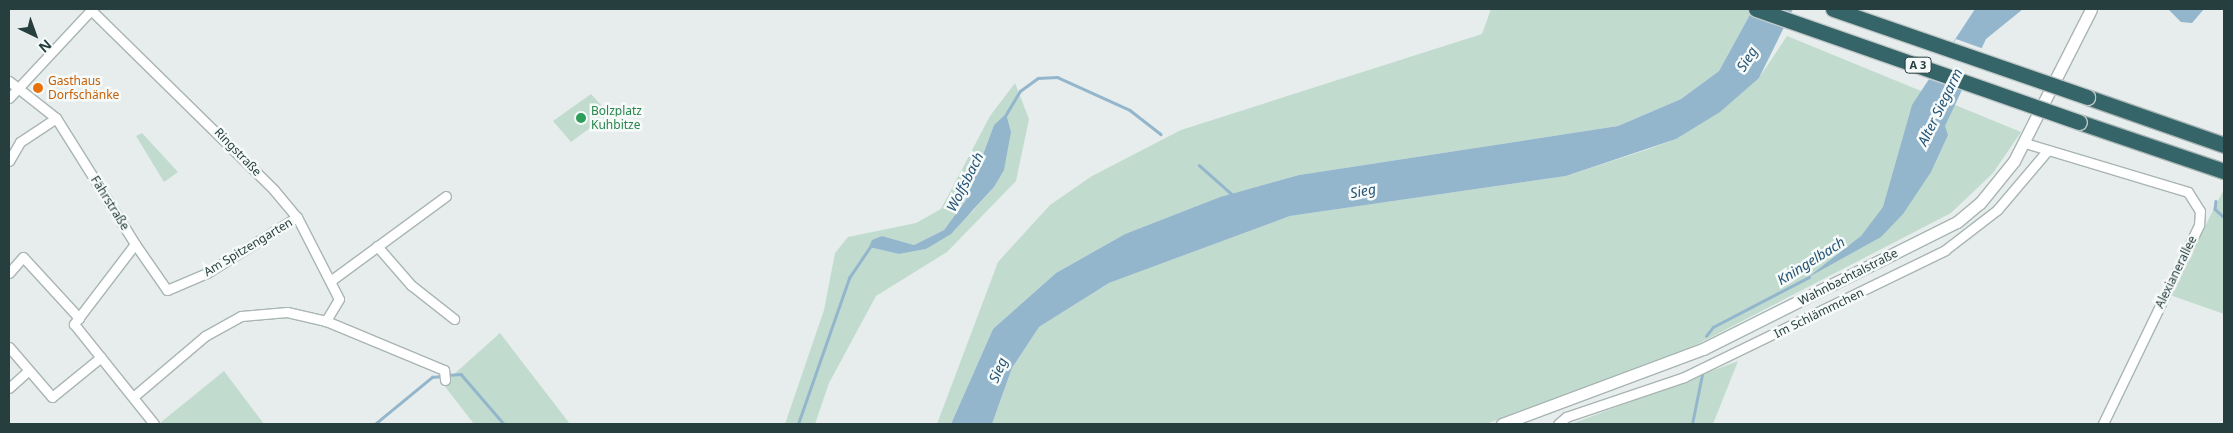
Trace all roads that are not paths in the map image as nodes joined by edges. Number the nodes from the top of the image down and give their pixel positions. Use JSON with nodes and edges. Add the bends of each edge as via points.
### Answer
{"nodes":[{"id":1,"x":91,"y":9,"type":"edge"},
{"id":2,"x":1756,"y":9,"type":"edge"},
{"id":3,"x":1833,"y":9,"type":"edge"},
{"id":4,"x":2091,"y":9,"type":"edge"},
{"id":5,"x":9,"y":80,"type":"edge"},
{"id":6,"x":17,"y":91,"type":"junction"},
{"id":7,"x":9,"y":98,"type":"edge"},
{"id":8,"x":56,"y":118,"type":"junction"},
{"id":9,"x":2025,"y":143,"type":"junction"},
{"id":10,"x":2224,"y":145,"type":"edge"},
{"id":11,"x":2047,"y":151,"type":"junction"},
{"id":12,"x":9,"y":160,"type":"edge"},
{"id":13,"x":2224,"y":171,"type":"edge"},
{"id":14,"x":446,"y":196,"type":"dead end"},
{"id":15,"x":297,"y":217,"type":"junction"},
{"id":16,"x":135,"y":244,"type":"junction"},
{"id":17,"x":377,"y":246,"type":"junction"},
{"id":18,"x":9,"y":273,"type":"edge"},
{"id":19,"x":333,"y":279,"type":"junction"},
{"id":20,"x":78,"y":318,"type":"junction"},
{"id":21,"x":454,"y":318,"type":"dead end"},
{"id":22,"x":326,"y":322,"type":"junction"},
{"id":23,"x":9,"y":347,"type":"edge"},
{"id":24,"x":101,"y":357,"type":"junction"},
{"id":25,"x":28,"y":371,"type":"junction"},
{"id":26,"x":445,"y":380,"type":"dead end"},
{"id":27,"x":9,"y":388,"type":"edge"},
{"id":28,"x":133,"y":397,"type":"junction"},
{"id":29,"x":149,"y":420,"type":"edge"},
{"id":30,"x":154,"y":424,"type":"edge"},
{"id":31,"x":1502,"y":424,"type":"edge"},
{"id":32,"x":1558,"y":424,"type":"edge"},
{"id":33,"x":2103,"y":424,"type":"edge"}],
"edges":[{"from":1,"to":6,"type":"street"},
{"from":1,"to":15,"type":"street","name":"Ringstraße","via":[[207,120]]},
{"from":2,"to":13,"type":"highway","number":"A 3","bridge":true},
{"from":3,"to":10,"type":"highway","number":"A 3","bridge":true},
{"from":4,"to":9,"type":"main road","name":"Wahnbachtalstraße"},
{"from":5,"to":6,"type":"street","name":"Fährstraße"},
{"from":6,"to":7,"type":"street"},
{"from":6,"to":8,"type":"street","name":"Fährstraße"},
{"from":8,"to":12,"type":"street","via":[[20,142]]},
{"from":8,"to":16,"type":"street","name":"Fährstraße"},
{"from":9,"to":11,"type":"street","name":"Alexianerallee"},
{"from":9,"to":31,"type":"main road","name":"Wahnbachtalstraße","via":[[2001,181],[1957,222],[1703,350]]},
{"from":11,"to":32,"type":"street","name":"Im Schlämmchen","via":[[1997,210],[1945,250],[1684,377],[1566,417]]},
{"from":11,"to":33,"type":"street","name":"Alexianerallee","via":[[2188,192],[2200,211],[2199,225]]},
{"from":14,"to":17,"type":"street"},
{"from":15,"to":16,"type":"street","name":"Am Spitzengarten","via":[[207,273],[167,290]]},
{"from":15,"to":19,"type":"street","name":"Ringstraße"},
{"from":16,"to":20,"type":"street","name":"Fährstraße"},
{"from":17,"to":19,"type":"street"},
{"from":17,"to":21,"type":"street","via":[[411,285]]},
{"from":18,"to":20,"type":"street","via":[[23,257]]},
{"from":19,"to":22,"type":"street","name":"Ringstraße","via":[[339,299]]},
{"from":20,"to":24,"type":"street","via":[[74,324]]},
{"from":22,"to":26,"type":"street","via":[[444,370]]},
{"from":22,"to":28,"type":"street","via":[[287,312],[241,316],[205,336]]},
{"from":23,"to":25,"type":"street"},
{"from":24,"to":25,"type":"street","via":[[52,397]]},
{"from":24,"to":28,"type":"street"},
{"from":25,"to":27,"type":"street"},
{"from":28,"to":29,"type":"street"},
{"from":29,"to":30,"type":"street"}]}
